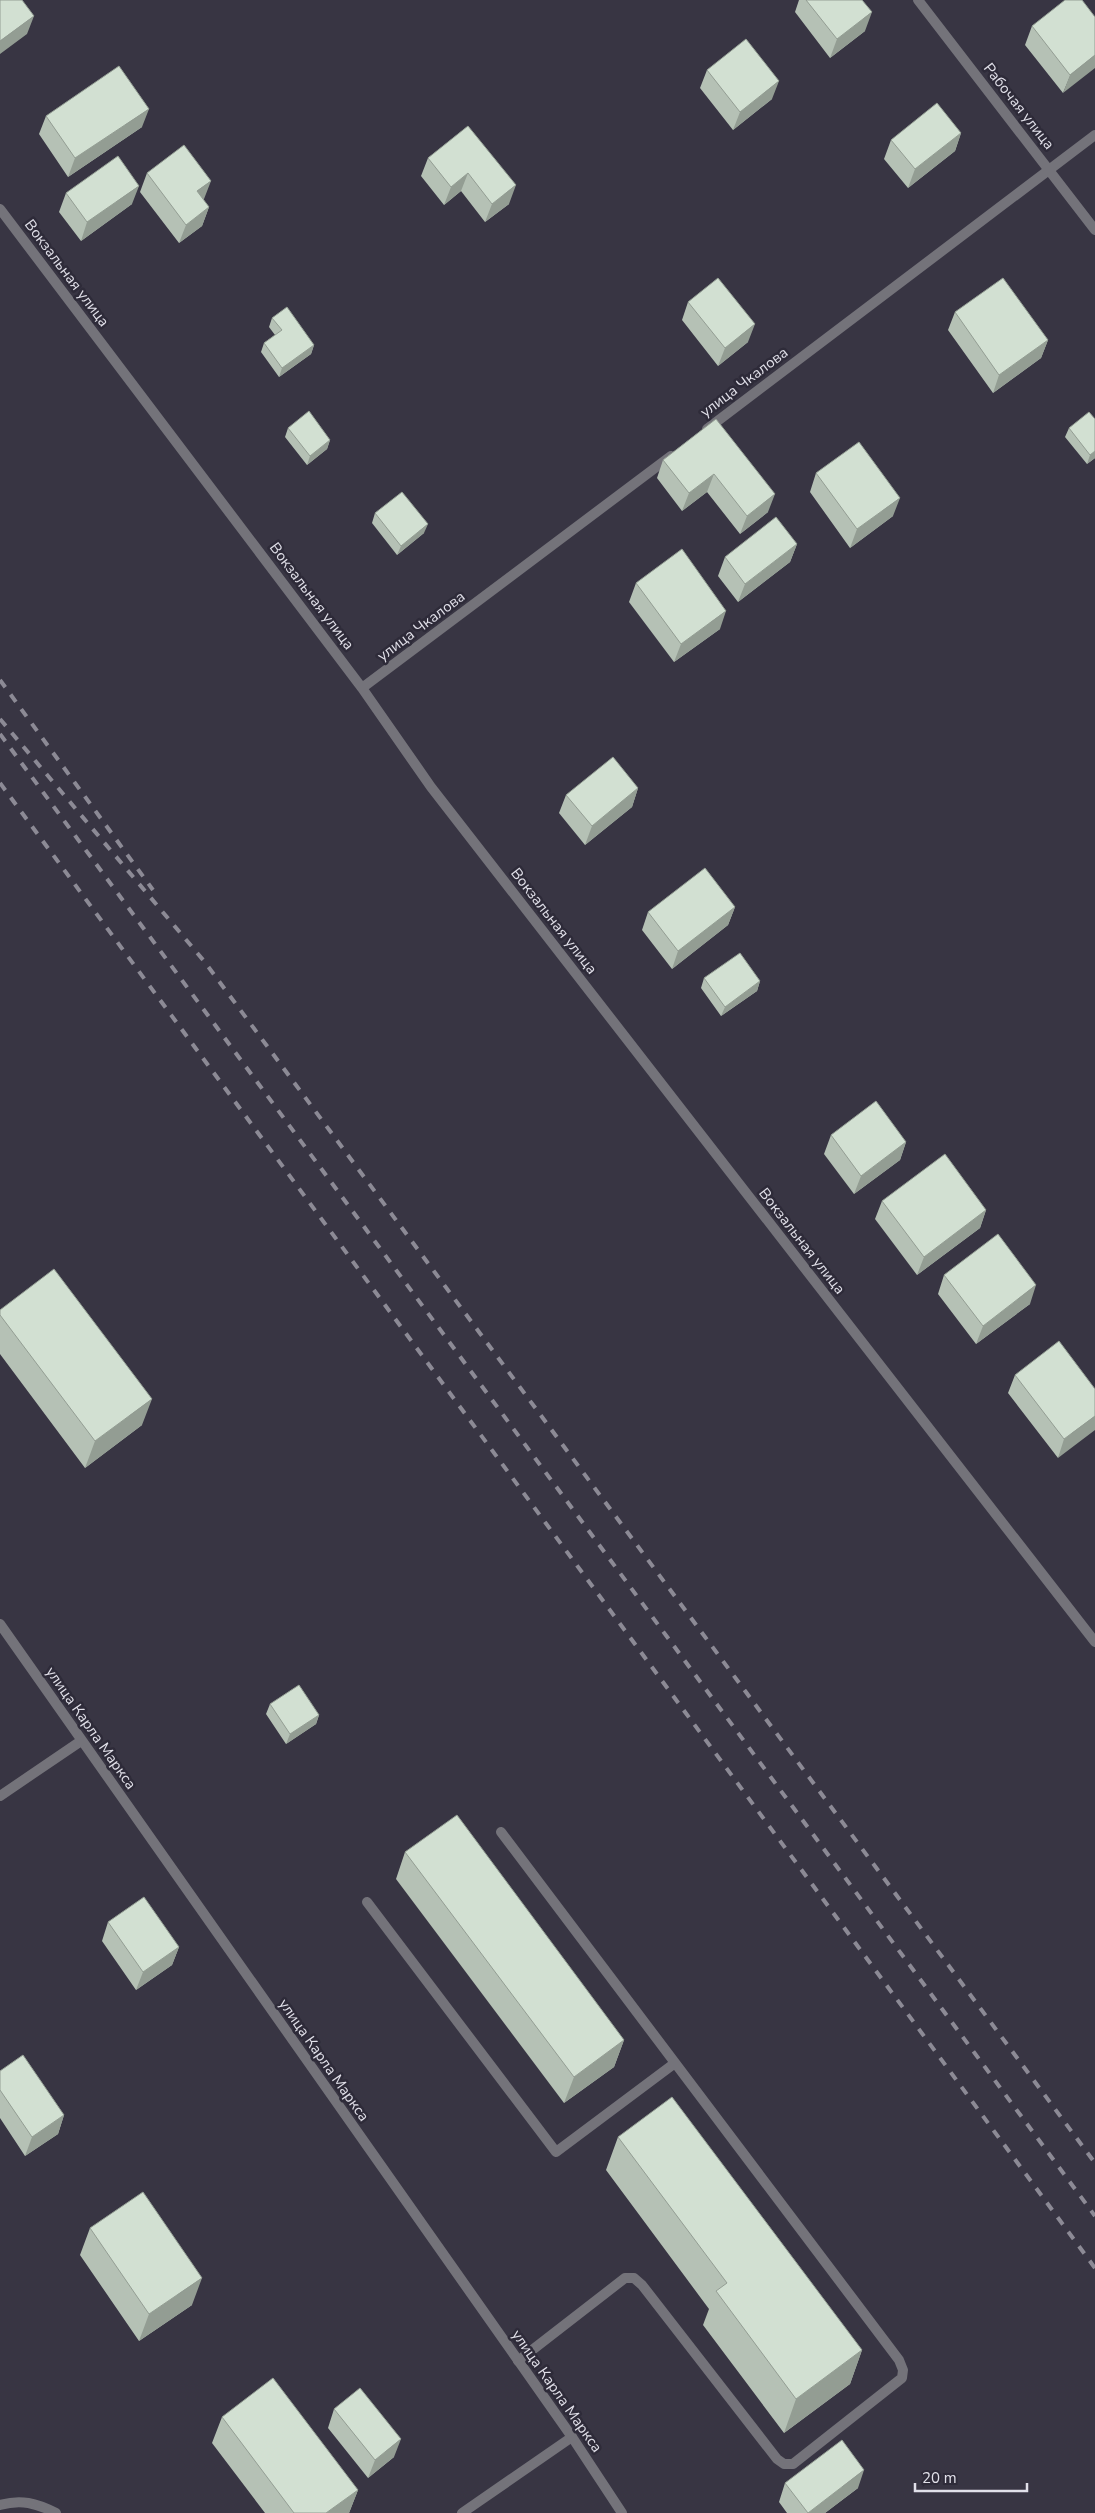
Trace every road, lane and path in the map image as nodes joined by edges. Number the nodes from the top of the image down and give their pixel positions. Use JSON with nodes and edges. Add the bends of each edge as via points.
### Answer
{"nodes":[{"id":1,"x":918,"y":0,"type":"edge"},
{"id":2,"x":1095,"y":135,"type":"edge"},
{"id":3,"x":1049,"y":170,"type":"junction"},
{"id":4,"x":0,"y":209,"type":"edge"},
{"id":5,"x":1095,"y":230,"type":"edge"},
{"id":6,"x":698,"y":436,"type":"edge"},
{"id":7,"x":683,"y":448,"type":"edge"},
{"id":8,"x":362,"y":688,"type":"junction"},
{"id":9,"x":0,"y":1624,"type":"edge"},
{"id":10,"x":1095,"y":1642,"type":"edge"},
{"id":11,"x":81,"y":1741,"type":"junction"},
{"id":12,"x":0,"y":1796,"type":"edge"},
{"id":13,"x":500,"y":1832,"type":"dead end"},
{"id":14,"x":367,"y":1902,"type":"dead end"},
{"id":15,"x":675,"y":2064,"type":"junction"},
{"id":16,"x":518,"y":2361,"type":"junction"},
{"id":17,"x":572,"y":2437,"type":"junction"},
{"id":18,"x":0,"y":2505,"type":"edge"},
{"id":19,"x":56,"y":2513,"type":"edge"},
{"id":20,"x":462,"y":2513,"type":"edge"},
{"id":21,"x":622,"y":2513,"type":"edge"}],
"edges":[{"from":1,"to":3,"type":"street","name":"Рабочая улица"},
{"from":2,"to":3,"type":"street","name":"улица Чкалова"},
{"from":3,"to":5,"type":"street","name":"Рабочая улица"},
{"from":3,"to":6,"type":"street","name":"улица Чкалова"},
{"from":4,"to":8,"type":"street","name":"Вокзальная улица"},
{"from":7,"to":8,"type":"street","name":"улица Чкалова"},
{"from":8,"to":10,"type":"street","name":"Вокзальная улица","via":[[430,787]]},
{"from":9,"to":11,"type":"street","name":"улица Карла Маркса"},
{"from":11,"to":12,"type":"street"},
{"from":11,"to":16,"type":"street","name":"улица Карла Маркса"},
{"from":13,"to":15,"type":"street"},
{"from":14,"to":15,"type":"street","via":[[556,2152]]},
{"from":15,"to":16,"type":"street","via":[[899,2360],[902,2378],[793,2464],[784,2464],[634,2278],[625,2278]]},
{"from":16,"to":17,"type":"street","name":"улица Карла Маркса"},
{"from":17,"to":20,"type":"street"},
{"from":17,"to":21,"type":"street","name":"улица Карла Маркса"},
{"from":18,"to":19,"type":"street","via":[[35,2503]]}]}
